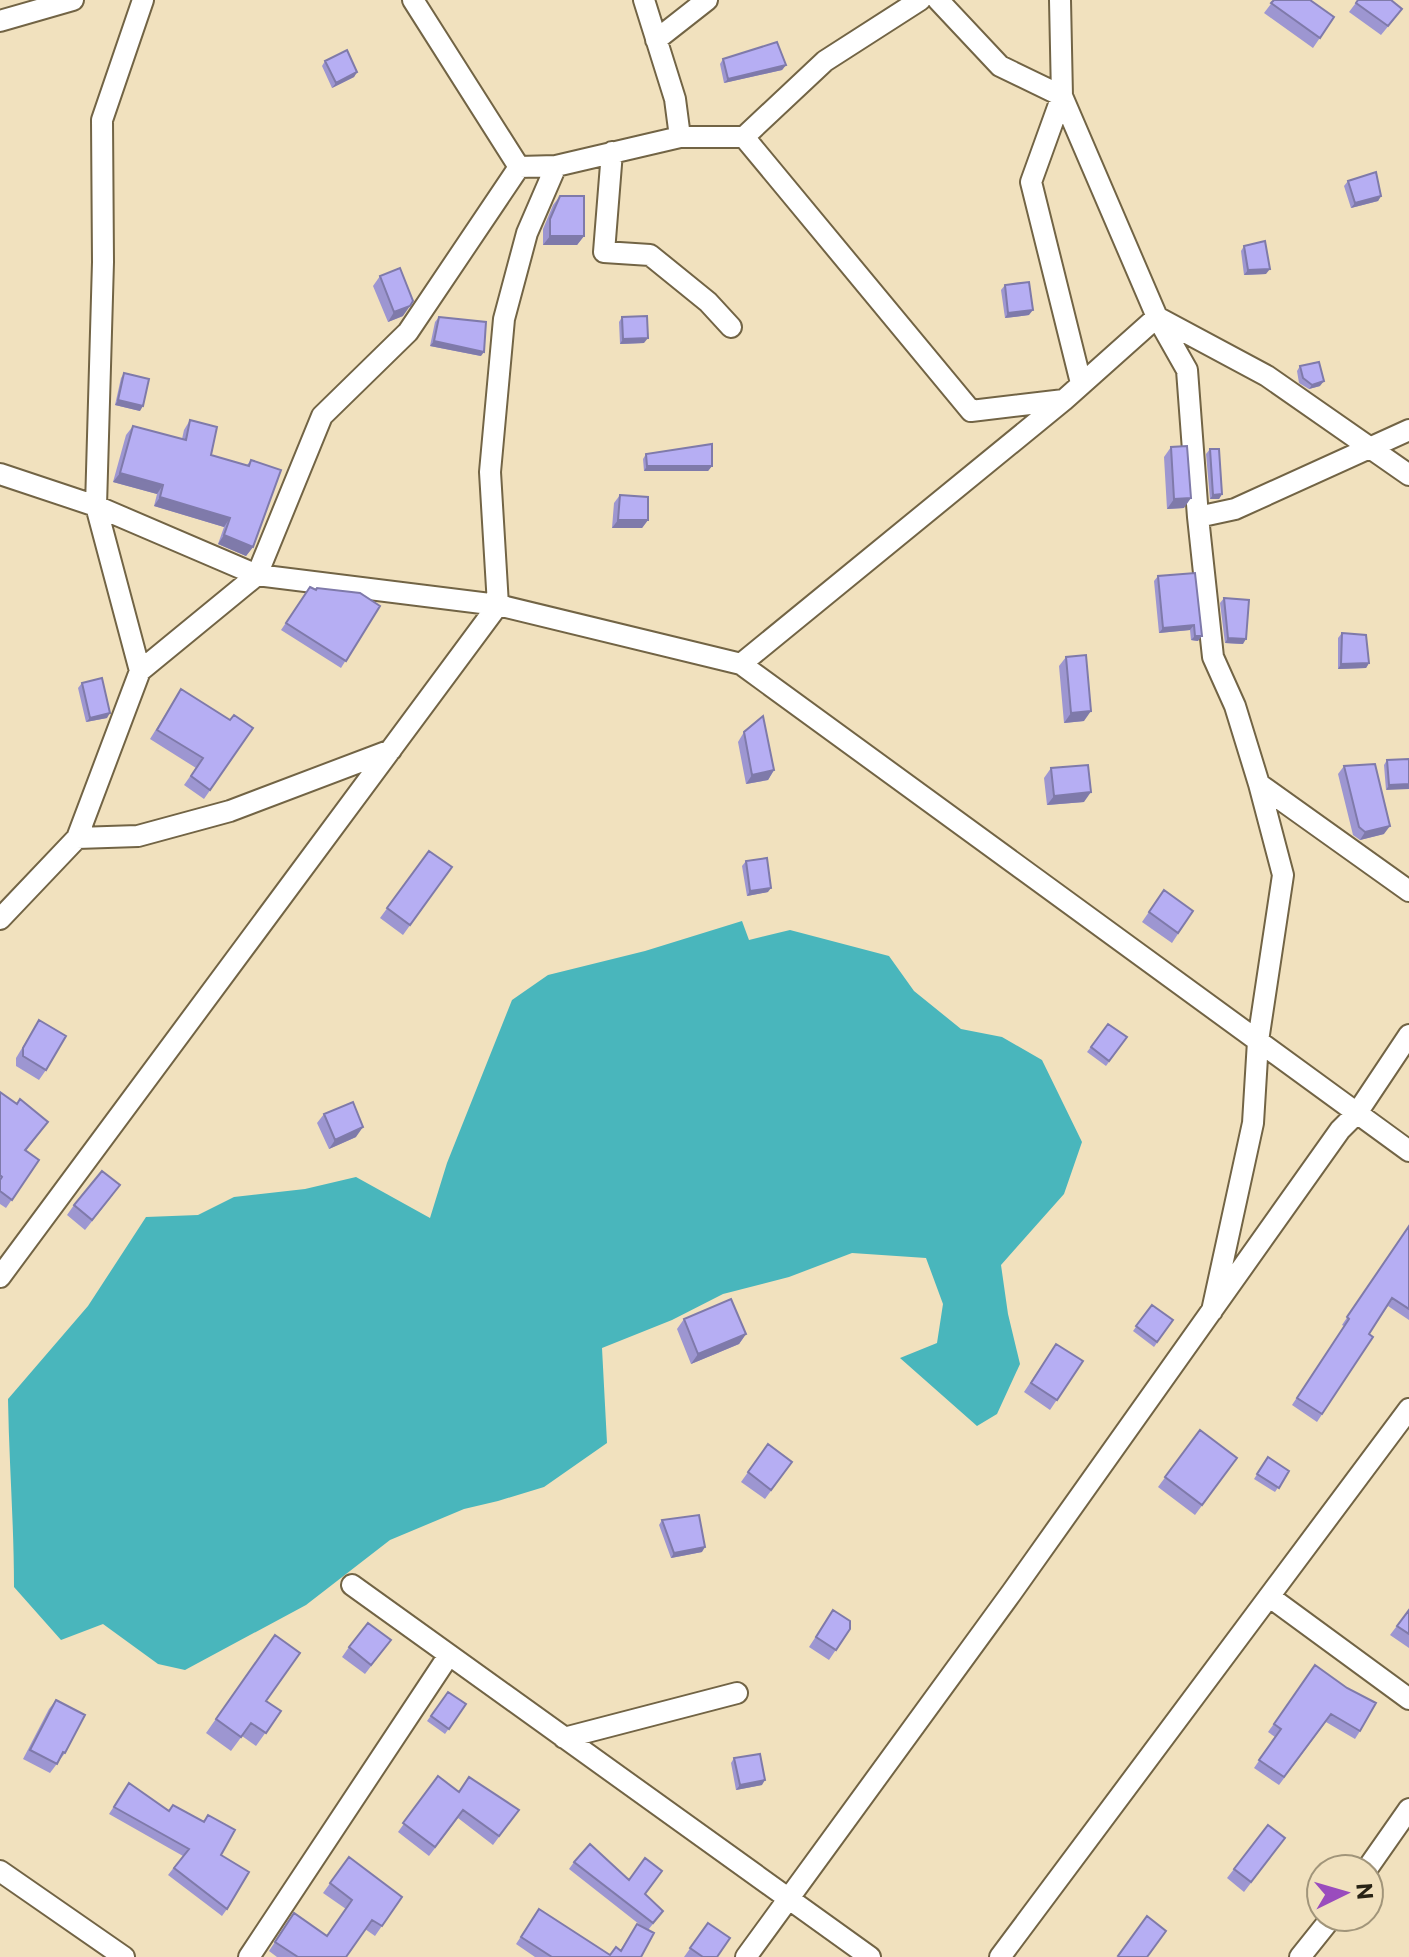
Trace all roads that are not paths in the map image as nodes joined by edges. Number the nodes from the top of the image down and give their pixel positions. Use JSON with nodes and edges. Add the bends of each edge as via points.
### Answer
{"nodes":[{"id":1,"x":73,"y":0,"type":"edge"},
{"id":2,"x":143,"y":0,"type":"edge"},
{"id":3,"x":413,"y":0,"type":"edge"},
{"id":4,"x":644,"y":0,"type":"edge"},
{"id":5,"x":707,"y":0,"type":"edge"},
{"id":6,"x":920,"y":0,"type":"edge"},
{"id":7,"x":938,"y":0,"type":"edge"},
{"id":8,"x":1060,"y":0,"type":"edge"},
{"id":9,"x":0,"y":21,"type":"edge"},
{"id":10,"x":656,"y":40,"type":"junction"},
{"id":11,"x":1062,"y":96,"type":"junction"},
{"id":12,"x":680,"y":137,"type":"junction"},
{"id":13,"x":744,"y":137,"type":"junction"},
{"id":14,"x":612,"y":152,"type":"junction"},
{"id":15,"x":556,"y":166,"type":"junction"},
{"id":16,"x":519,"y":167,"type":"junction"},
{"id":17,"x":1157,"y":317,"type":"junction"},
{"id":18,"x":731,"y":327,"type":"dead end"},
{"id":19,"x":1081,"y":383,"type":"junction"},
{"id":20,"x":1064,"y":400,"type":"junction"},
{"id":21,"x":1409,"y":430,"type":"edge"},
{"id":22,"x":1369,"y":448,"type":"junction"},
{"id":23,"x":0,"y":474,"type":"edge"},
{"id":24,"x":1409,"y":475,"type":"edge"},
{"id":25,"x":96,"y":506,"type":"junction"},
{"id":26,"x":1198,"y":517,"type":"junction"},
{"id":27,"x":257,"y":575,"type":"junction"},
{"id":28,"x":498,"y":605,"type":"junction"},
{"id":29,"x":741,"y":664,"type":"junction"},
{"id":30,"x":140,"y":671,"type":"junction"},
{"id":31,"x":391,"y":750,"type":"junction"},
{"id":32,"x":1259,"y":784,"type":"junction"},
{"id":33,"x":77,"y":838,"type":"junction"},
{"id":34,"x":1409,"y":891,"type":"edge"},
{"id":35,"x":0,"y":919,"type":"edge"},
{"id":36,"x":1409,"y":1035,"type":"edge"},
{"id":37,"x":1258,"y":1041,"type":"junction"},
{"id":38,"x":1357,"y":1113,"type":"junction"},
{"id":39,"x":1409,"y":1151,"type":"edge"},
{"id":40,"x":0,"y":1277,"type":"edge"},
{"id":41,"x":1212,"y":1311,"type":"junction"},
{"id":42,"x":1409,"y":1409,"type":"edge"},
{"id":43,"x":352,"y":1585,"type":"dead end"},
{"id":44,"x":1270,"y":1597,"type":"junction"},
{"id":45,"x":449,"y":1655,"type":"junction"},
{"id":46,"x":737,"y":1693,"type":"dead end"},
{"id":47,"x":1409,"y":1699,"type":"edge"},
{"id":48,"x":564,"y":1738,"type":"junction"},
{"id":49,"x":1409,"y":1809,"type":"edge"},
{"id":50,"x":1378,"y":1853,"type":"edge"},
{"id":51,"x":0,"y":1871,"type":"edge"},
{"id":52,"x":788,"y":1898,"type":"junction"},
{"id":53,"x":1319,"y":1933,"type":"edge"},
{"id":54,"x":124,"y":1957,"type":"edge"},
{"id":55,"x":249,"y":1957,"type":"edge"},
{"id":56,"x":746,"y":1957,"type":"edge"},
{"id":57,"x":870,"y":1957,"type":"edge"},
{"id":58,"x":1000,"y":1957,"type":"edge"},
{"id":59,"x":1300,"y":1957,"type":"edge"}],
"edges":[{"from":1,"to":9,"type":"street"},
{"from":2,"to":25,"type":"street","via":[[102,120]]},
{"from":3,"to":16,"type":"street"},
{"from":4,"to":10,"type":"street"},
{"from":5,"to":10,"type":"street"},
{"from":6,"to":13,"type":"street","via":[[825,61]]},
{"from":7,"to":11,"type":"street","via":[[1000,66]]},
{"from":8,"to":11,"type":"street"},
{"from":10,"to":12,"type":"street","via":[[675,99]]},
{"from":11,"to":17,"type":"street"},
{"from":11,"to":19,"type":"street","via":[[1031,182]]},
{"from":12,"to":13,"type":"street"},
{"from":12,"to":14,"type":"street"},
{"from":13,"to":20,"type":"street","via":[[971,411]]},
{"from":14,"to":15,"type":"street"},
{"from":14,"to":18,"type":"street","via":[[604,252],[650,255]]},
{"from":15,"to":16,"type":"street"},
{"from":15,"to":28,"type":"street","via":[[527,233],[504,319],[490,472]]},
{"from":16,"to":27,"type":"street","via":[[408,332],[322,416]]},
{"from":17,"to":19,"type":"street"},
{"from":17,"to":22,"type":"street","via":[[1267,376]]},
{"from":17,"to":26,"type":"street","via":[[1187,370]]},
{"from":19,"to":20,"type":"street"},
{"from":20,"to":29,"type":"street"},
{"from":21,"to":22,"type":"street"},
{"from":22,"to":24,"type":"street"},
{"from":22,"to":26,"type":"street","via":[[1235,509]]},
{"from":23,"to":25,"type":"street"},
{"from":25,"to":27,"type":"street"},
{"from":25,"to":30,"type":"street"},
{"from":26,"to":32,"type":"street","via":[[1213,657]]},
{"from":27,"to":28,"type":"street"},
{"from":27,"to":30,"type":"street"},
{"from":28,"to":29,"type":"street"},
{"from":28,"to":31,"type":"street"},
{"from":29,"to":37,"type":"street"},
{"from":30,"to":33,"type":"street"},
{"from":31,"to":33,"type":"street","via":[[230,811],[138,836]]},
{"from":31,"to":40,"type":"street"},
{"from":32,"to":34,"type":"street"},
{"from":32,"to":37,"type":"street","via":[[1283,875]]},
{"from":33,"to":35,"type":"street"},
{"from":36,"to":38,"type":"street"},
{"from":37,"to":38,"type":"street"},
{"from":37,"to":41,"type":"street","via":[[1253,1123]]},
{"from":38,"to":39,"type":"street"},
{"from":38,"to":41,"type":"street"},
{"from":41,"to":52,"type":"street"},
{"from":42,"to":44,"type":"street"},
{"from":43,"to":45,"type":"street"},
{"from":44,"to":47,"type":"street"},
{"from":44,"to":58,"type":"street"},
{"from":45,"to":48,"type":"street"},
{"from":45,"to":55,"type":"street"},
{"from":46,"to":48,"type":"street"},
{"from":48,"to":52,"type":"street"},
{"from":49,"to":50,"type":"street"},
{"from":51,"to":54,"type":"street"},
{"from":52,"to":56,"type":"street"},
{"from":52,"to":57,"type":"street"},
{"from":53,"to":59,"type":"street"}]}
